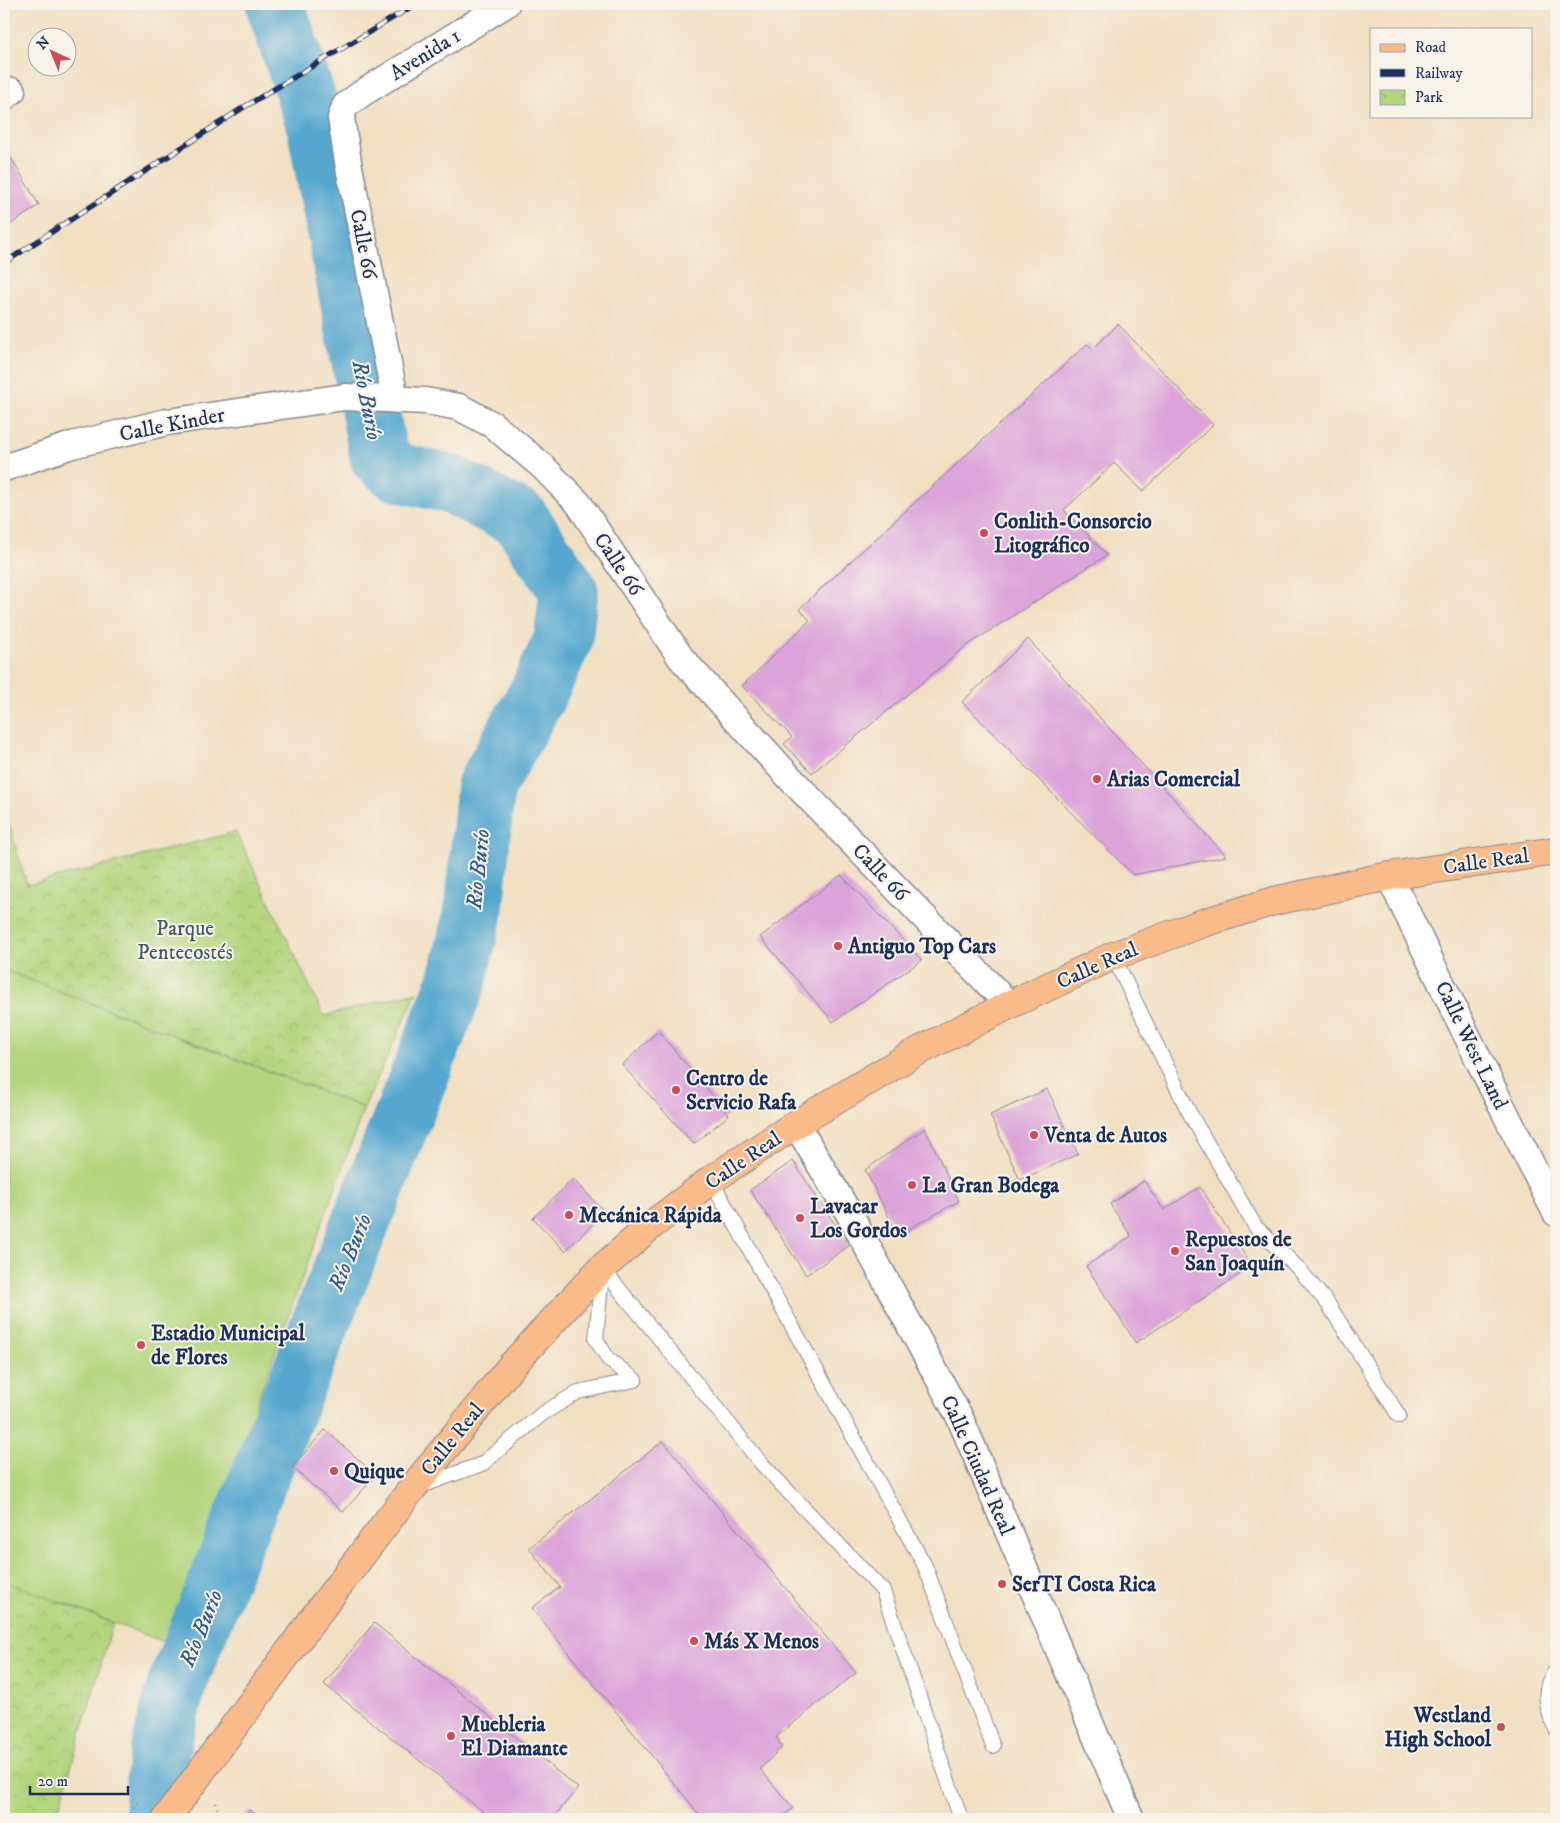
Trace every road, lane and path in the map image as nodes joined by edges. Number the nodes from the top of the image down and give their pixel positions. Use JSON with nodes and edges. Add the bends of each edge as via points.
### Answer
{"nodes":[{"id":1,"x":506,"y":4,"type":"edge"},
{"id":2,"x":345,"y":106,"type":"joint"},
{"id":3,"x":394,"y":398,"type":"junction"},
{"id":4,"x":4,"y":468,"type":"edge"},
{"id":5,"x":1556,"y":851,"type":"edge"},
{"id":6,"x":1389,"y":876,"type":"junction"},
{"id":7,"x":1113,"y":956,"type":"junction"},
{"id":8,"x":1009,"y":1005,"type":"junction"},
{"id":9,"x":796,"y":1124,"type":"junction"},
{"id":10,"x":711,"y":1180,"type":"junction"},
{"id":11,"x":1556,"y":1213,"type":"edge"},
{"id":12,"x":602,"y":1268,"type":"junction"},
{"id":13,"x":1399,"y":1416,"type":"dead end"},
{"id":14,"x":411,"y":1490,"type":"junction"},
{"id":15,"x":1556,"y":1670,"type":"edge"},
{"id":16,"x":1556,"y":1729,"type":"edge"},
{"id":17,"x":993,"y":1746,"type":"dead end"},
{"id":18,"x":166,"y":1819,"type":"edge"},
{"id":19,"x":961,"y":1819,"type":"edge"},
{"id":20,"x":1131,"y":1819,"type":"edge"}],
"edges":[{"from":1,"to":2,"type":"street","name":"Avenida 1"},
{"from":2,"to":3,"type":"street","name":"Calle 66","via":[[341,118],[348,162]]},
{"from":3,"to":4,"type":"street","name":"Calle Kinder","via":[[345,397],[167,422],[72,445]]},
{"from":3,"to":8,"type":"street","name":"Calle 66","via":[[459,408],[493,425],[542,466],[579,504],[681,658],[790,778]]},
{"from":5,"to":6,"type":"main road","name":"Calle Real"},
{"from":6,"to":7,"type":"main road","name":"Calle Real","via":[[1274,901]]},
{"from":6,"to":11,"type":"street","name":"Calle West Land"},
{"from":7,"to":8,"type":"main road","name":"Calle Real"},
{"from":7,"to":13,"type":"lane","via":[[1189,1112],[1255,1226],[1300,1269],[1328,1304]]},
{"from":8,"to":9,"type":"main road","name":"Calle Real","via":[[913,1054]]},
{"from":9,"to":10,"type":"main road","name":"Calle Real"},
{"from":9,"to":20,"type":"street","name":"Calle Ciudad Real","via":[[854,1222],[960,1418]]},
{"from":10,"to":12,"type":"main road","name":"Calle Real"},
{"from":10,"to":17,"type":"lane","via":[[925,1566]]},
{"from":12,"to":14,"type":"main road","name":"Calle Real","via":[[513,1364]]},
{"from":12,"to":14,"type":"lane","via":[[596,1339],[608,1359],[634,1380],[578,1392],[542,1414],[482,1464]]},
{"from":12,"to":19,"type":"lane","via":[[761,1463],[883,1591]]},
{"from":14,"to":18,"type":"main road","name":"Calle Real"},
{"from":15,"to":16,"type":"lane","via":[[1546,1691]]}]}
